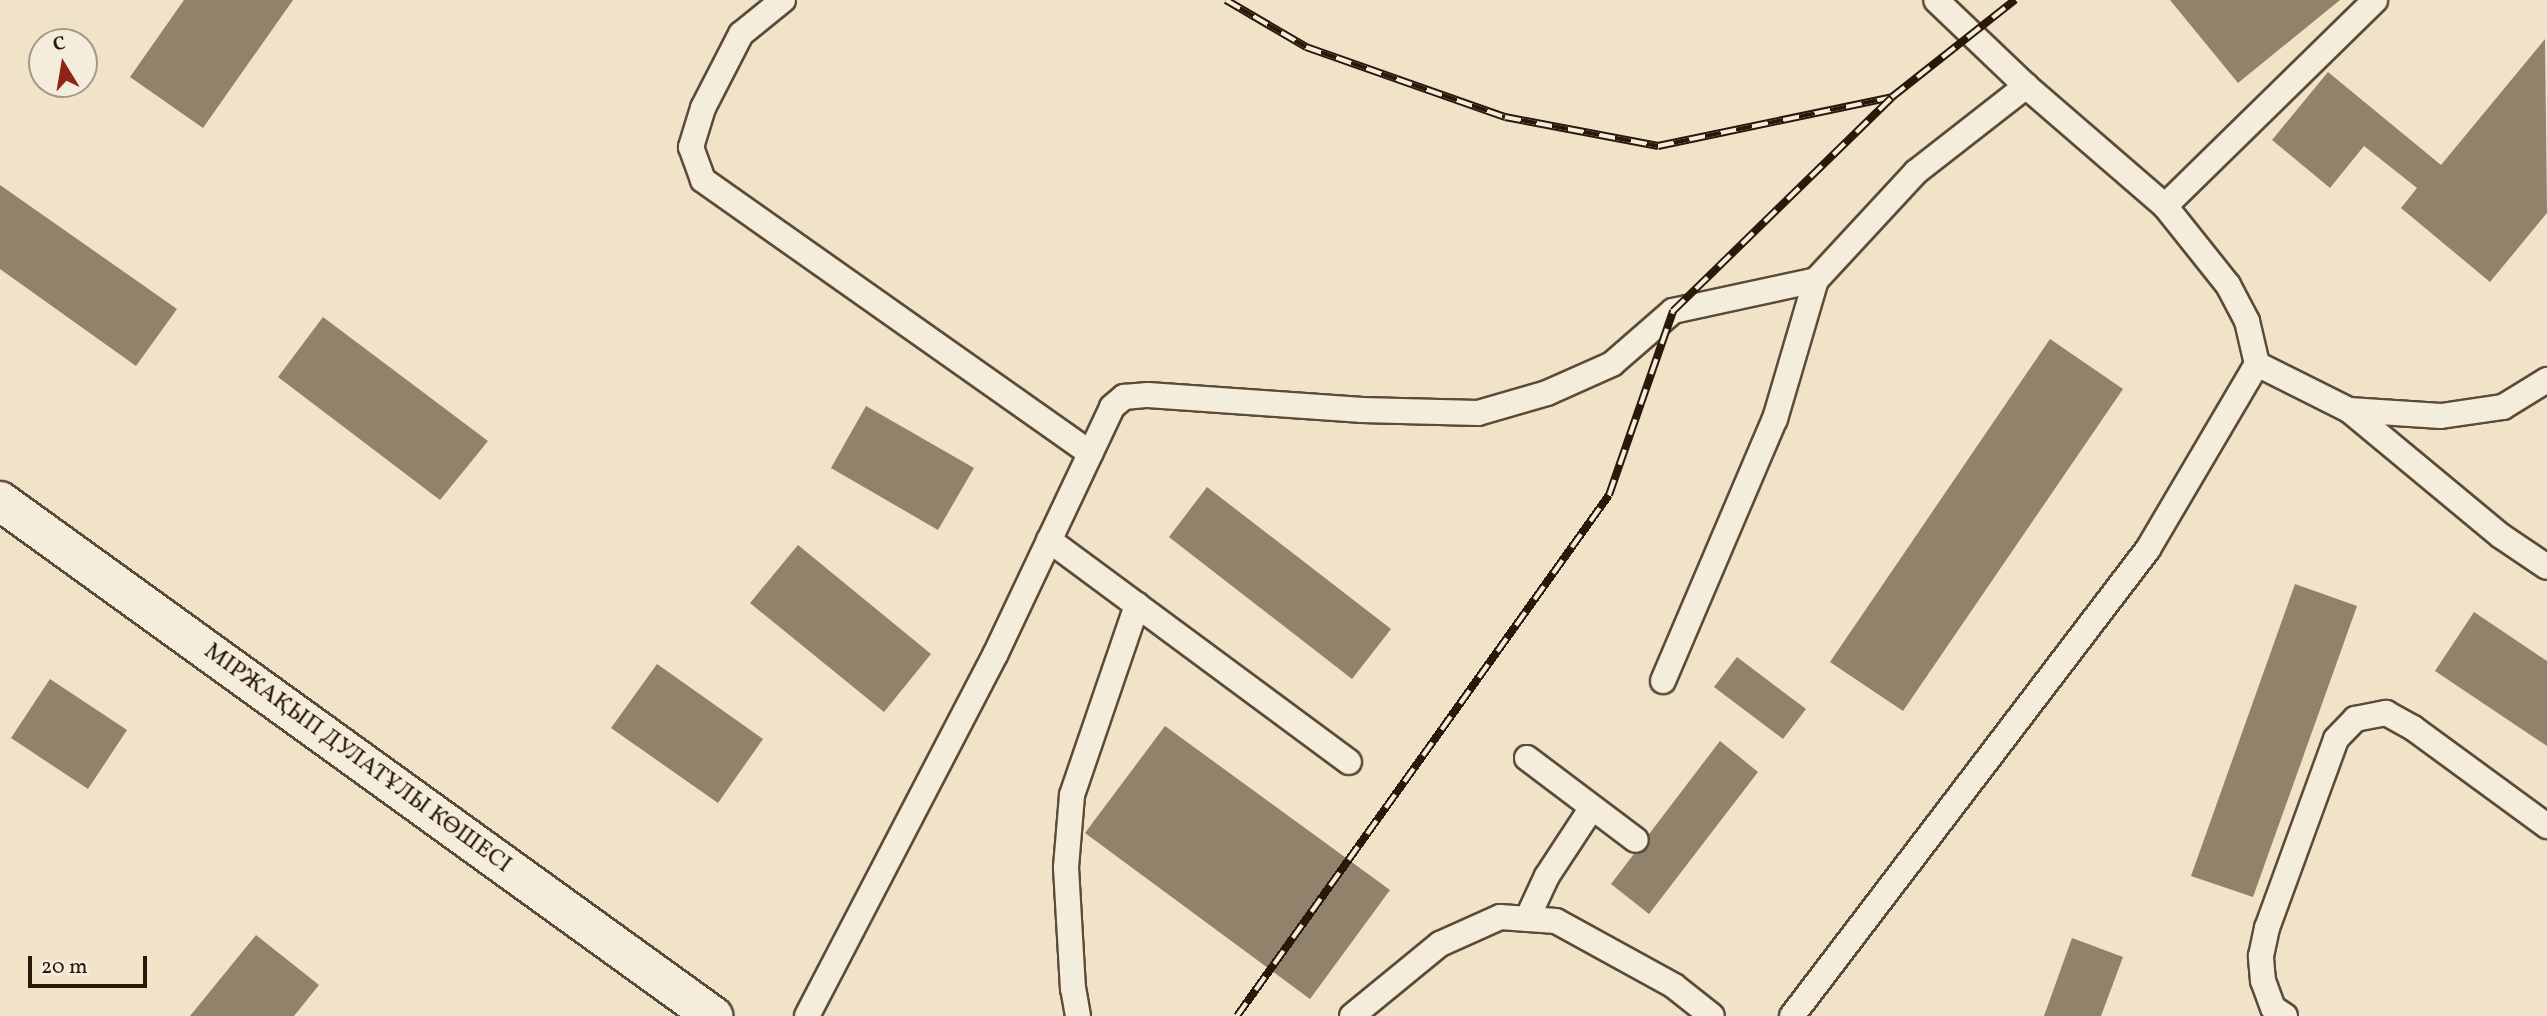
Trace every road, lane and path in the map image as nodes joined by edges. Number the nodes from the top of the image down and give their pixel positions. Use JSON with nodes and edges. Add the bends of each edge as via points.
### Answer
{"nodes":[{"id":1,"x":783,"y":0,"type":"edge"},
{"id":2,"x":1936,"y":0,"type":"edge"},
{"id":3,"x":2375,"y":0,"type":"edge"},
{"id":4,"x":2026,"y":86,"type":"junction"},
{"id":5,"x":2165,"y":206,"type":"junction"},
{"id":6,"x":1816,"y":280,"type":"junction"},
{"id":7,"x":2257,"y":364,"type":"junction"},
{"id":8,"x":2547,"y":380,"type":"edge"},
{"id":9,"x":2350,"y":410,"type":"junction"},
{"id":10,"x":1090,"y":453,"type":"junction"},
{"id":11,"x":0,"y":501,"type":"edge"},
{"id":12,"x":1049,"y":540,"type":"junction"},
{"id":13,"x":2547,"y":567,"type":"edge"},
{"id":14,"x":1137,"y":605,"type":"junction"},
{"id":15,"x":1663,"y":681,"type":"dead end"},
{"id":16,"x":1527,"y":758,"type":"dead end"},
{"id":17,"x":1349,"y":762,"type":"dead end"},
{"id":18,"x":1591,"y":809,"type":"junction"},
{"id":19,"x":2547,"y":826,"type":"edge"},
{"id":20,"x":1636,"y":840,"type":"dead end"},
{"id":21,"x":1527,"y":919,"type":"junction"},
{"id":22,"x":713,"y":1016,"type":"edge"},
{"id":23,"x":807,"y":1016,"type":"edge"},
{"id":24,"x":1078,"y":1016,"type":"edge"},
{"id":25,"x":1352,"y":1016,"type":"edge"},
{"id":26,"x":1712,"y":1016,"type":"edge"},
{"id":27,"x":1792,"y":1016,"type":"edge"},
{"id":28,"x":2285,"y":1016,"type":"edge"}],
"edges":[{"from":1,"to":10,"type":"lane","via":[[740,34],[703,107],[691,147],[703,180]]},
{"from":2,"to":4,"type":"lane"},
{"from":3,"to":5,"type":"lane"},
{"from":4,"to":5,"type":"lane"},
{"from":4,"to":6,"type":"lane","via":[[1916,172]]},
{"from":5,"to":7,"type":"lane","via":[[2228,285],[2247,321]]},
{"from":6,"to":10,"type":"lane","via":[[1673,311],[1612,365],[1547,393],[1478,413],[1124,397],[1112,407]]},
{"from":6,"to":15,"type":"lane","via":[[1775,419]]},
{"from":7,"to":9,"type":"lane"},
{"from":7,"to":27,"type":"lane","via":[[2148,549]]},
{"from":8,"to":9,"type":"lane","via":[[2503,407],[2466,413],[2441,416]]},
{"from":9,"to":13,"type":"lane","via":[[2501,536]]},
{"from":10,"to":12,"type":"lane"},
{"from":11,"to":22,"type":"street","name":"МІРЖАҚЫП ДУЛАТҰЛЫ КӨШЕСІ"},
{"from":12,"to":14,"type":"lane"},
{"from":12,"to":23,"type":"lane","via":[[995,654]]},
{"from":14,"to":17,"type":"lane"},
{"from":14,"to":24,"type":"lane","via":[[1072,795],[1066,867]]},
{"from":16,"to":18,"type":"lane"},
{"from":18,"to":20,"type":"lane"},
{"from":18,"to":21,"type":"lane","via":[[1547,876]]},
{"from":19,"to":28,"type":"lane","via":[[2404,723],[2386,713],[2355,719],[2336,738],[2267,928],[2261,956],[2263,981],[2273,1008]]},
{"from":21,"to":25,"type":"lane","via":[[1500,917],[1440,944]]},
{"from":21,"to":26,"type":"lane","via":[[1556,921],[1674,986]]}]}
